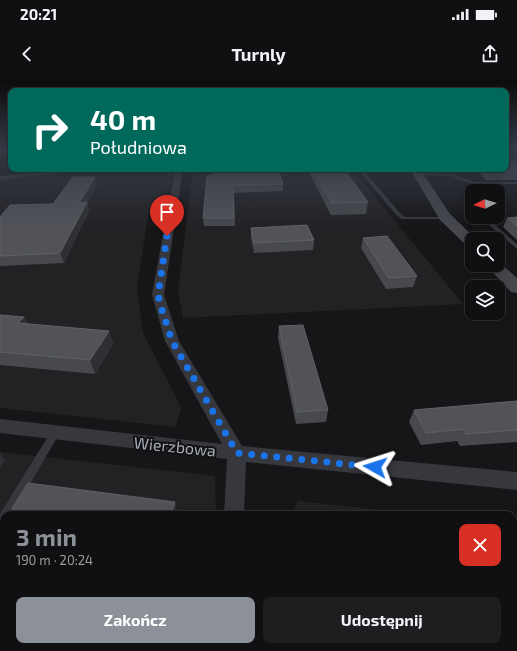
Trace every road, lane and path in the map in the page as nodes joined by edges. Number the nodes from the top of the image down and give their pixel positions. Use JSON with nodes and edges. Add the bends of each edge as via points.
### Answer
{"nodes":[{"id":1,"x":20,"y":176,"type":"edge"},
{"id":2,"x":178,"y":176,"type":"edge"},
{"id":3,"x":366,"y":176,"type":"edge"},
{"id":4,"x":419,"y":176,"type":"edge"},
{"id":5,"x":455,"y":176,"type":"edge"},
{"id":6,"x":0,"y":178,"type":"edge"},
{"id":7,"x":517,"y":183,"type":"edge"},
{"id":8,"x":447,"y":218,"type":"junction"},
{"id":9,"x":492,"y":226,"type":"dead end"},
{"id":10,"x":465,"y":235,"type":"edge"},
{"id":11,"x":507,"y":239,"type":"joint"},
{"id":12,"x":517,"y":248,"type":"edge"},
{"id":13,"x":501,"y":272,"type":"edge"},
{"id":14,"x":517,"y":288,"type":"edge"},
{"id":15,"x":0,"y":426,"type":"edge"},
{"id":16,"x":55,"y":433,"type":"junction"},
{"id":17,"x":237,"y":453,"type":"junction"},
{"id":18,"x":517,"y":481,"type":"edge"},
{"id":19,"x":8,"y":511,"type":"edge"},
{"id":20,"x":234,"y":511,"type":"edge"}],
"edges":[{"from":1,"to":6,"type":"street"},
{"from":2,"to":17,"type":"street","via":[[158,295],[172,341]]},
{"from":3,"to":8,"type":"lane","via":[[404,218]]},
{"from":4,"to":8,"type":"street"},
{"from":5,"to":7,"type":"lane","via":[[476,183]]},
{"from":8,"to":10,"type":"street"},
{"from":9,"to":11,"type":"lane"},
{"from":11,"to":12,"type":"lane"},
{"from":13,"to":14,"type":"street"},
{"from":15,"to":16,"type":"street","name":"Wierzbowa"},
{"from":16,"to":17,"type":"street","name":"Wierzbowa"},
{"from":16,"to":19,"type":"lane"},
{"from":17,"to":18,"type":"street","name":"Wierzbowa"},
{"from":17,"to":20,"type":"street"}]}
